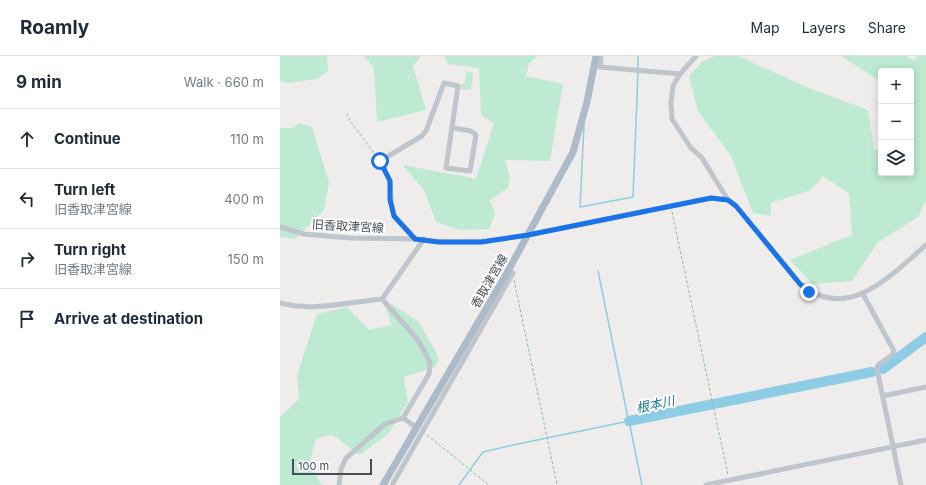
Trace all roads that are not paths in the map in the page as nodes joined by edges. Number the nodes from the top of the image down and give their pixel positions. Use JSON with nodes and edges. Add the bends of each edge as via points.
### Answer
{"nodes":[{"id":1,"x":596,"y":56,"type":"edge"},
{"id":2,"x":601,"y":56,"type":"edge"},
{"id":3,"x":696,"y":56,"type":"edge"},
{"id":4,"x":680,"y":74,"type":"junction"},
{"id":5,"x":453,"y":128,"type":"junction"},
{"id":6,"x":728,"y":200,"type":"junction"},
{"id":7,"x":280,"y":227,"type":"edge"},
{"id":8,"x":528,"y":235,"type":"junction"},
{"id":9,"x":415,"y":239,"type":"junction"},
{"id":10,"x":424,"y":239,"type":"junction"},
{"id":11,"x":926,"y":245,"type":"edge"},
{"id":12,"x":513,"y":273,"type":"road end"},
{"id":13,"x":863,"y":294,"type":"junction"},
{"id":14,"x":382,"y":299,"type":"junction"},
{"id":15,"x":280,"y":303,"type":"edge"},
{"id":16,"x":926,"y":387,"type":"edge"},
{"id":17,"x":883,"y":396,"type":"junction"},
{"id":18,"x":403,"y":418,"type":"junction"},
{"id":19,"x":419,"y":429,"type":"junction"},
{"id":20,"x":926,"y":440,"type":"edge"},
{"id":21,"x":893,"y":447,"type":"junction"},
{"id":22,"x":339,"y":485,"type":"edge"},
{"id":23,"x":383,"y":485,"type":"edge"},
{"id":24,"x":392,"y":485,"type":"edge"},
{"id":25,"x":706,"y":485,"type":"edge"},
{"id":26,"x":901,"y":485,"type":"edge"}],
"edges":[{"from":1,"to":8,"type":"main road","name":"香取津宮線","via":[[573,152]]},
{"from":2,"to":4,"type":"street","via":[[600,67]]},
{"from":3,"to":4,"type":"street"},
{"from":4,"to":6,"type":"street","via":[[673,86],[672,119],[691,148],[707,165]]},
{"from":5,"to":5,"type":"street","via":[[446,168],[470,171],[476,135],[471,131]]},
{"from":5,"to":9,"type":"street","via":[[458,86],[444,83],[422,136],[380,161],[390,181],[390,200],[394,216]]},
{"from":6,"to":8,"type":"street","name":"旧香取津宮線","via":[[711,198]]},
{"from":6,"to":13,"type":"street","via":[[736,206],[809,292],[836,299]]},
{"from":7,"to":9,"type":"street","name":"旧香取津宮線","via":[[304,234]]},
{"from":8,"to":10,"type":"street","name":"旧香取津宮線","via":[[481,242],[439,242]]},
{"from":8,"to":19,"type":"main road","name":"香取津宮線"},
{"from":9,"to":10,"type":"street","name":"旧香取津宮線"},
{"from":10,"to":14,"type":"street"},
{"from":11,"to":13,"type":"street","via":[[883,282]]},
{"from":12,"to":19,"type":"street"},
{"from":13,"to":17,"type":"street","via":[[894,351],[877,370]]},
{"from":14,"to":15,"type":"street","via":[[316,306]]},
{"from":14,"to":18,"type":"street","via":[[418,340],[430,362],[429,374]]},
{"from":16,"to":17,"type":"street"},
{"from":17,"to":21,"type":"street"},
{"from":18,"to":19,"type":"street"},
{"from":18,"to":22,"type":"street","via":[[385,424],[346,458],[341,469]]},
{"from":19,"to":23,"type":"main road","name":"香取津宮線"},
{"from":19,"to":24,"type":"street"},
{"from":20,"to":21,"type":"street"},
{"from":21,"to":25,"type":"street"},
{"from":21,"to":26,"type":"street"}]}
